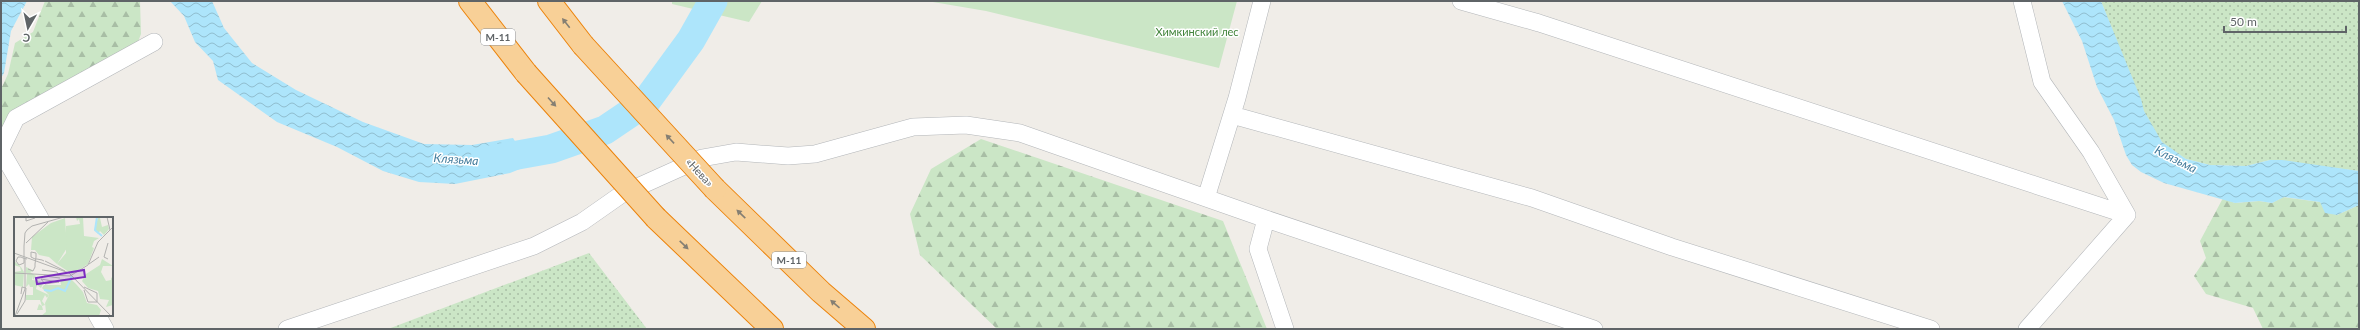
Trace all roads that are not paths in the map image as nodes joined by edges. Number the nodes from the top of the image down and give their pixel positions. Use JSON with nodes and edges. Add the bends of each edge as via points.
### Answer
{"nodes":[{"id":1,"x":470,"y":1,"type":"edge"},
{"id":2,"x":549,"y":1,"type":"edge"},
{"id":3,"x":1262,"y":1,"type":"edge"},
{"id":4,"x":1461,"y":1,"type":"edge"},
{"id":5,"x":2022,"y":1,"type":"edge"},
{"id":6,"x":154,"y":42,"type":"dead end"},
{"id":7,"x":1232,"y":115,"type":"junction"},
{"id":8,"x":1,"y":150,"type":"edge"},
{"id":9,"x":1206,"y":198,"type":"junction"},
{"id":10,"x":2127,"y":215,"type":"junction"},
{"id":11,"x":39,"y":217,"type":"edge"},
{"id":12,"x":1266,"y":219,"type":"junction"},
{"id":13,"x":98,"y":316,"type":"edge"},
{"id":14,"x":105,"y":329,"type":"edge"},
{"id":15,"x":287,"y":329,"type":"edge"},
{"id":16,"x":772,"y":329,"type":"edge"},
{"id":17,"x":864,"y":329,"type":"edge"},
{"id":18,"x":1285,"y":329,"type":"edge"},
{"id":19,"x":1594,"y":329,"type":"edge"},
{"id":20,"x":1931,"y":329,"type":"edge"},
{"id":21,"x":2027,"y":329,"type":"edge"}],
"edges":[{"from":1,"to":16,"type":"highway","number":"М-11","one_way":true,"bridge":true,"via":[[526,73],[656,218]]},
{"from":17,"to":2,"type":"highway","name":"«Нева»","number":"М-11","one_way":true,"bridge":true,"via":[[821,292],[715,188],[583,45]]},
{"from":3,"to":7,"type":"street"},
{"from":4,"to":10,"type":"street","via":[[1539,23]]},
{"from":5,"to":10,"type":"street","via":[[2042,82],[2091,152]]},
{"from":6,"to":8,"type":"street","via":[[16,118]]},
{"from":7,"to":9,"type":"street"},
{"from":7,"to":20,"type":"street","via":[[1532,198],[1672,247]]},
{"from":8,"to":11,"type":"street"},
{"from":9,"to":12,"type":"street"},
{"from":9,"to":15,"type":"street","via":[[1020,133],[966,125],[914,127],[815,154],[788,156],[736,152],[702,158],[622,194],[582,222],[534,246]]},
{"from":10,"to":21,"type":"street"},
{"from":12,"to":18,"type":"street","via":[[1258,249]]},
{"from":12,"to":19,"type":"street"},
{"from":13,"to":14,"type":"street"}]}
